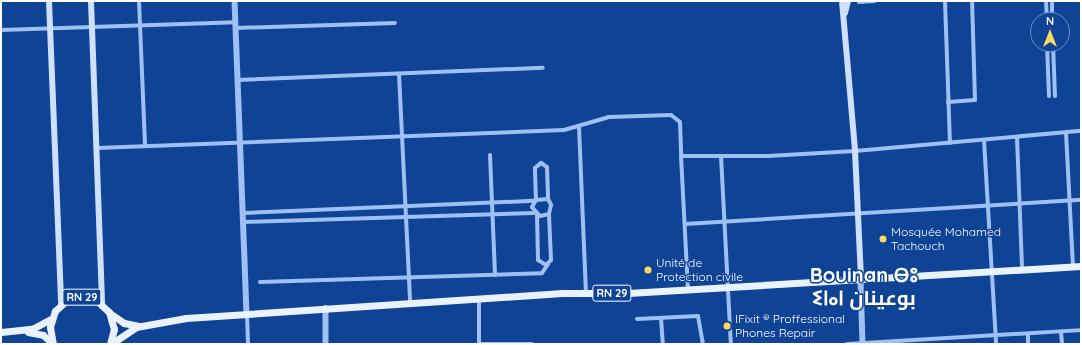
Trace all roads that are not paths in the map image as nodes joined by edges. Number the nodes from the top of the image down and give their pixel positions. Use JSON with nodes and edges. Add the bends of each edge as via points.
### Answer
{"nodes":[{"id":1,"x":49,"y":1,"type":"edge"},
{"id":2,"x":92,"y":1,"type":"edge"},
{"id":3,"x":139,"y":1,"type":"edge"},
{"id":4,"x":235,"y":1,"type":"edge"},
{"id":5,"x":842,"y":1,"type":"edge"},
{"id":6,"x":848,"y":1,"type":"edge"},
{"id":7,"x":875,"y":1,"type":"edge"},
{"id":8,"x":945,"y":1,"type":"edge"},
{"id":9,"x":972,"y":1,"type":"edge"},
{"id":10,"x":1046,"y":1,"type":"edge"},
{"id":11,"x":1052,"y":1,"type":"edge"},
{"id":12,"x":859,"y":2,"type":"edge"},
{"id":13,"x":1047,"y":12,"type":"edge"},
{"id":14,"x":1052,"y":12,"type":"edge"},
{"id":15,"x":844,"y":14,"type":"junction"},
{"id":16,"x":396,"y":23,"type":"dead end"},
{"id":17,"x":140,"y":25,"type":"junction"},
{"id":18,"x":236,"y":25,"type":"junction"},
{"id":19,"x":92,"y":27,"type":"junction"},
{"id":20,"x":50,"y":28,"type":"junction"},
{"id":21,"x":1,"y":30,"type":"edge"},
{"id":22,"x":1047,"y":52,"type":"edge"},
{"id":23,"x":1053,"y":52,"type":"edge"},
{"id":24,"x":543,"y":68,"type":"dead end"},
{"id":25,"x":399,"y":74,"type":"junction"},
{"id":26,"x":238,"y":80,"type":"junction"},
{"id":27,"x":1049,"y":96,"type":"dead end"},
{"id":28,"x":1055,"y":96,"type":"dead end"},
{"id":29,"x":948,"y":102,"type":"junction"},
{"id":30,"x":579,"y":127,"type":"junction"},
{"id":31,"x":1081,"y":131,"type":"edge"},
{"id":32,"x":1066,"y":133,"type":"junction"},
{"id":33,"x":402,"y":136,"type":"junction"},
{"id":34,"x":1017,"y":137,"type":"junction"},
{"id":35,"x":984,"y":140,"type":"junction"},
{"id":36,"x":241,"y":142,"type":"junction"},
{"id":37,"x":950,"y":143,"type":"junction"},
{"id":38,"x":145,"y":146,"type":"junction"},
{"id":39,"x":97,"y":148,"type":"junction"},
{"id":40,"x":855,"y":151,"type":"junction"},
{"id":41,"x":490,"y":155,"type":"dead end"},
{"id":42,"x":681,"y":156,"type":"junction"},
{"id":43,"x":721,"y":156,"type":"junction"},
{"id":44,"x":548,"y":199,"type":"junction"},
{"id":45,"x":535,"y":200,"type":"junction"},
{"id":46,"x":1081,"y":200,"type":"edge"},
{"id":47,"x":1070,"y":201,"type":"junction"},
{"id":48,"x":1019,"y":204,"type":"junction"},
{"id":49,"x":492,"y":205,"type":"junction"},
{"id":50,"x":988,"y":206,"type":"junction"},
{"id":51,"x":404,"y":208,"type":"junction"},
{"id":52,"x":309,"y":212,"type":"junction"},
{"id":53,"x":492,"y":212,"type":"junction"},
{"id":54,"x":244,"y":213,"type":"junction"},
{"id":55,"x":535,"y":214,"type":"junction"},
{"id":56,"x":549,"y":214,"type":"junction"},
{"id":57,"x":858,"y":215,"type":"junction"},
{"id":58,"x":404,"y":216,"type":"junction"},
{"id":59,"x":310,"y":220,"type":"junction"},
{"id":60,"x":244,"y":222,"type":"junction"},
{"id":61,"x":724,"y":222,"type":"junction"},
{"id":62,"x":685,"y":224,"type":"junction"},
{"id":63,"x":548,"y":264,"type":"junction"},
{"id":64,"x":1077,"y":267,"type":"edge"},
{"id":65,"x":1022,"y":270,"type":"junction"},
{"id":66,"x":992,"y":272,"type":"junction"},
{"id":67,"x":495,"y":275,"type":"junction"},
{"id":68,"x":409,"y":278,"type":"junction"},
{"id":69,"x":861,"y":280,"type":"junction"},
{"id":70,"x":260,"y":282,"type":"dead end"},
{"id":71,"x":727,"y":287,"type":"junction"},
{"id":72,"x":688,"y":289,"type":"junction"},
{"id":73,"x":586,"y":293,"type":"junction"},
{"id":74,"x":479,"y":299,"type":"junction"},
{"id":75,"x":410,"y":303,"type":"junction"},
{"id":76,"x":102,"y":304,"type":"junction"},
{"id":77,"x":61,"y":305,"type":"junction"},
{"id":78,"x":326,"y":308,"type":"junction"},
{"id":79,"x":109,"y":312,"type":"junction"},
{"id":80,"x":246,"y":314,"type":"junction"},
{"id":81,"x":661,"y":318,"type":"junction"},
{"id":82,"x":51,"y":319,"type":"junction"},
{"id":83,"x":637,"y":319,"type":"dead end"},
{"id":84,"x":143,"y":325,"type":"junction"},
{"id":85,"x":1081,"y":330,"type":"edge"},
{"id":86,"x":1,"y":332,"type":"edge"},
{"id":87,"x":22,"y":332,"type":"junction"},
{"id":88,"x":1061,"y":332,"type":"junction"},
{"id":89,"x":1028,"y":334,"type":"junction"},
{"id":90,"x":995,"y":336,"type":"junction"},
{"id":91,"x":53,"y":344,"type":"edge"},
{"id":92,"x":110,"y":344,"type":"edge"},
{"id":93,"x":248,"y":344,"type":"edge"},
{"id":94,"x":326,"y":344,"type":"edge"},
{"id":95,"x":480,"y":344,"type":"edge"},
{"id":96,"x":532,"y":344,"type":"edge"},
{"id":97,"x":663,"y":344,"type":"edge"},
{"id":98,"x":703,"y":344,"type":"edge"},
{"id":99,"x":731,"y":344,"type":"edge"},
{"id":100,"x":847,"y":344,"type":"edge"},
{"id":101,"x":863,"y":344,"type":"edge"},
{"id":102,"x":996,"y":344,"type":"edge"},
{"id":103,"x":1028,"y":344,"type":"edge"},
{"id":104,"x":1062,"y":344,"type":"edge"}],
"edges":[{"from":1,"to":20,"type":"main road"},
{"from":2,"to":19,"type":"main road"},
{"from":3,"to":17,"type":"street"},
{"from":4,"to":18,"type":"street"},
{"from":5,"to":15,"type":"main road"},
{"from":6,"to":15,"type":"main road"},
{"from":7,"to":12,"type":"street"},
{"from":8,"to":29,"type":"street"},
{"from":9,"to":29,"type":"street","via":[[975,100]]},
{"from":10,"to":13,"type":"street"},
{"from":11,"to":14,"type":"street"},
{"from":15,"to":40,"type":"main road"},
{"from":16,"to":18,"type":"street"},
{"from":17,"to":18,"type":"street"},
{"from":17,"to":19,"type":"street"},
{"from":17,"to":38,"type":"street"},
{"from":18,"to":26,"type":"street"},
{"from":19,"to":20,"type":"street"},
{"from":19,"to":39,"type":"main road"},
{"from":20,"to":21,"type":"street"},
{"from":20,"to":77,"type":"main road"},
{"from":22,"to":27,"type":"street"},
{"from":23,"to":28,"type":"street"},
{"from":24,"to":25,"type":"street"},
{"from":25,"to":26,"type":"street"},
{"from":25,"to":33,"type":"street"},
{"from":26,"to":36,"type":"street"},
{"from":29,"to":37,"type":"street"},
{"from":30,"to":33,"type":"street"},
{"from":30,"to":42,"type":"street","via":[[609,117],[673,115],[680,122]]},
{"from":30,"to":73,"type":"street"},
{"from":31,"to":32,"type":"street"},
{"from":32,"to":34,"type":"street"},
{"from":32,"to":47,"type":"street"},
{"from":33,"to":36,"type":"street"},
{"from":33,"to":51,"type":"street"},
{"from":34,"to":35,"type":"street"},
{"from":34,"to":48,"type":"street"},
{"from":35,"to":37,"type":"street"},
{"from":35,"to":50,"type":"street"},
{"from":36,"to":38,"type":"street"},
{"from":36,"to":54,"type":"street"},
{"from":37,"to":40,"type":"street"},
{"from":38,"to":39,"type":"street"},
{"from":39,"to":76,"type":"main road"},
{"from":40,"to":43,"type":"street"},
{"from":40,"to":57,"type":"main road"},
{"from":41,"to":49,"type":"street"},
{"from":42,"to":43,"type":"street"},
{"from":42,"to":62,"type":"street"},
{"from":43,"to":61,"type":"street"},
{"from":44,"to":45,"type":"street"},
{"from":44,"to":45,"type":"street","via":[[547,167],[541,163],[535,168]]},
{"from":44,"to":56,"type":"street","via":[[552,208]]},
{"from":45,"to":49,"type":"street"},
{"from":45,"to":55,"type":"street"},
{"from":46,"to":47,"type":"street"},
{"from":47,"to":48,"type":"street"},
{"from":47,"to":64,"type":"street"},
{"from":48,"to":50,"type":"street"},
{"from":48,"to":65,"type":"street"},
{"from":49,"to":51,"type":"street"},
{"from":49,"to":53,"type":"street"},
{"from":50,"to":57,"type":"street"},
{"from":50,"to":66,"type":"street"},
{"from":51,"to":52,"type":"street"},
{"from":51,"to":58,"type":"street"},
{"from":52,"to":54,"type":"street"},
{"from":52,"to":59,"type":"street"},
{"from":53,"to":55,"type":"street"},
{"from":53,"to":58,"type":"street"},
{"from":53,"to":67,"type":"street"},
{"from":54,"to":60,"type":"street"},
{"from":55,"to":56,"type":"street"},
{"from":55,"to":63,"type":"street","via":[[538,260],[542,265]]},
{"from":56,"to":63,"type":"street"},
{"from":57,"to":61,"type":"street"},
{"from":57,"to":69,"type":"main road"},
{"from":58,"to":59,"type":"street"},
{"from":58,"to":68,"type":"street"},
{"from":59,"to":60,"type":"street"},
{"from":60,"to":80,"type":"street"},
{"from":61,"to":62,"type":"street"},
{"from":61,"to":71,"type":"street"},
{"from":62,"to":72,"type":"street"},
{"from":63,"to":67,"type":"street","via":[[542,273]]},
{"from":64,"to":65,"type":"main road","number":"RN 29"},
{"from":65,"to":66,"type":"main road","number":"RN 29"},
{"from":66,"to":69,"type":"main road","number":"RN 29"},
{"from":66,"to":90,"type":"street"},
{"from":67,"to":68,"type":"street"},
{"from":68,"to":70,"type":"street"},
{"from":68,"to":75,"type":"street"},
{"from":69,"to":71,"type":"main road","number":"RN 29"},
{"from":69,"to":101,"type":"street"},
{"from":71,"to":72,"type":"main road","number":"RN 29"},
{"from":71,"to":99,"type":"street"},
{"from":72,"to":73,"type":"main road","number":"RN 29"},
{"from":73,"to":74,"type":"main road","number":"RN 29"},
{"from":74,"to":75,"type":"main road","number":"RN 29"},
{"from":74,"to":95,"type":"street"},
{"from":75,"to":78,"type":"main road","number":"RN 29"},
{"from":76,"to":77,"type":"main road","number":"RN 29","via":[[81,297]]},
{"from":76,"to":79,"type":"main road","number":"RN 29"},
{"from":77,"to":82,"type":"main road","number":"RN 29"},
{"from":78,"to":80,"type":"main road","number":"RN 29"},
{"from":78,"to":94,"type":"street"},
{"from":79,"to":84,"type":"main road","number":"RN 29","via":[[124,323]]},
{"from":79,"to":92,"type":"main road","number":"RN 29","via":[[114,329]]},
{"from":80,"to":84,"type":"main road","number":"RN 29"},
{"from":80,"to":93,"type":"street"},
{"from":81,"to":83,"type":"street"},
{"from":81,"to":97,"type":"street"},
{"from":81,"to":98,"type":"street","via":[[700,317]]},
{"from":82,"to":87,"type":"main road","number":"RN 29"},
{"from":82,"to":91,"type":"main road","number":"RN 29"},
{"from":84,"to":92,"type":"main road","number":"RN 29","via":[[124,333]]},
{"from":85,"to":88,"type":"street"},
{"from":86,"to":87,"type":"main road","number":"RN 29"},
{"from":87,"to":91,"type":"main road","number":"RN 29","via":[[39,334]]},
{"from":88,"to":89,"type":"street"},
{"from":88,"to":104,"type":"street"},
{"from":89,"to":90,"type":"street"},
{"from":89,"to":103,"type":"street"},
{"from":90,"to":101,"type":"street"},
{"from":90,"to":102,"type":"street"},
{"from":95,"to":96,"type":"street"},
{"from":100,"to":101,"type":"street"}]}
